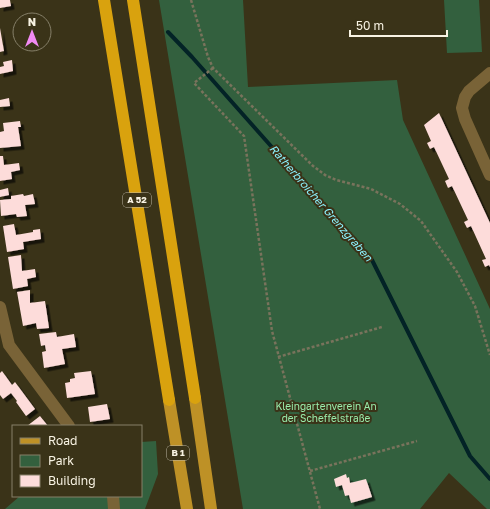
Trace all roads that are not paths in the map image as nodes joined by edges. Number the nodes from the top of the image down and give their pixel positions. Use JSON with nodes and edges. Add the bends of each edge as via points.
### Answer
{"nodes":[{"id":1,"x":104,"y":0,"type":"edge"},
{"id":2,"x":133,"y":0,"type":"edge"},
{"id":3,"x":490,"y":73,"type":"edge"},
{"id":4,"x":490,"y":175,"type":"edge"},
{"id":5,"x":0,"y":307,"type":"edge"},
{"id":6,"x":5,"y":349,"type":"edge"},
{"id":7,"x":194,"y":398,"type":"joint"},
{"id":8,"x":169,"y":400,"type":"joint"},
{"id":9,"x":68,"y":425,"type":"edge"},
{"id":10,"x":113,"y":497,"type":"edge"},
{"id":11,"x":114,"y":509,"type":"edge"},
{"id":12,"x":187,"y":509,"type":"edge"},
{"id":13,"x":211,"y":509,"type":"edge"}],
"edges":[{"from":1,"to":8,"type":"highway","number":"A 52"},
{"from":2,"to":7,"type":"highway","number":"A 52"},
{"from":3,"to":4,"type":"street","via":[[469,91],[462,108],[464,119]]},
{"from":5,"to":6,"type":"street"},
{"from":6,"to":9,"type":"street"},
{"from":7,"to":13,"type":"main road","number":"B 1"},
{"from":8,"to":12,"type":"main road","number":"B 1"},
{"from":10,"to":11,"type":"street"}]}
